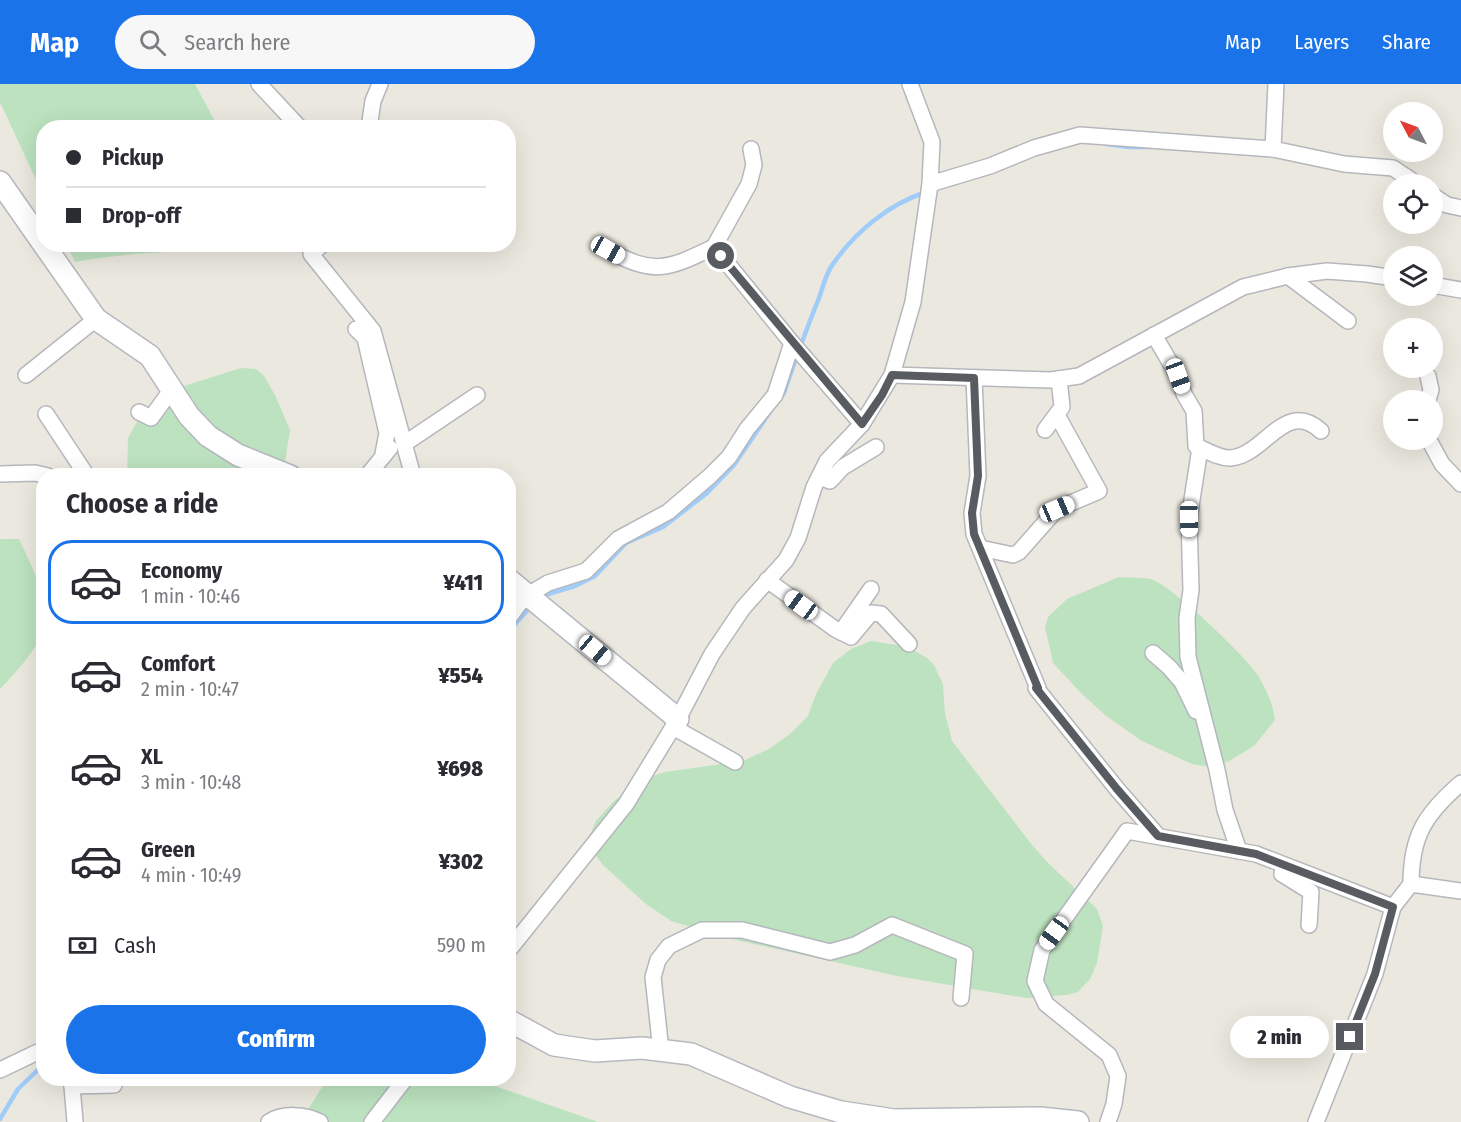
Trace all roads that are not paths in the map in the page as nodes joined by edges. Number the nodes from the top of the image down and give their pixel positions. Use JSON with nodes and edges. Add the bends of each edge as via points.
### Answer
{"nodes":[{"id":1,"x":259,"y":84,"type":"edge"},
{"id":2,"x":380,"y":84,"type":"edge"},
{"id":3,"x":910,"y":84,"type":"edge"},
{"id":4,"x":1276,"y":84,"type":"edge"},
{"id":5,"x":293,"y":120,"type":"edge"},
{"id":6,"x":370,"y":120,"type":"edge"},
{"id":7,"x":751,"y":149,"type":"dead end"},
{"id":8,"x":1274,"y":149,"type":"junction"},
{"id":9,"x":1402,"y":174,"type":"edge"},
{"id":10,"x":0,"y":182,"type":"edge"},
{"id":11,"x":930,"y":184,"type":"junction"},
{"id":12,"x":1443,"y":202,"type":"edge"},
{"id":13,"x":1461,"y":208,"type":"edge"},
{"id":14,"x":36,"y":233,"type":"edge"},
{"id":15,"x":714,"y":247,"type":"junction"},
{"id":16,"x":608,"y":250,"type":"dead end"},
{"id":17,"x":49,"y":252,"type":"edge"},
{"id":18,"x":313,"y":252,"type":"edge"},
{"id":19,"x":1288,"y":276,"type":"junction"},
{"id":20,"x":1383,"y":276,"type":"edge"},
{"id":21,"x":1443,"y":287,"type":"edge"},
{"id":22,"x":1461,"y":290,"type":"edge"},
{"id":23,"x":96,"y":319,"type":"junction"},
{"id":24,"x":1348,"y":321,"type":"dead end"},
{"id":25,"x":356,"y":329,"type":"dead end"},
{"id":26,"x":1154,"y":335,"type":"junction"},
{"id":27,"x":792,"y":343,"type":"junction"},
{"id":28,"x":26,"y":375,"type":"dead end"},
{"id":29,"x":892,"y":375,"type":"junction"},
{"id":30,"x":974,"y":378,"type":"junction"},
{"id":31,"x":1059,"y":379,"type":"junction"},
{"id":32,"x":172,"y":389,"type":"junction"},
{"id":33,"x":477,"y":395,"type":"dead end"},
{"id":34,"x":139,"y":412,"type":"dead end"},
{"id":35,"x":46,"y":414,"type":"dead end"},
{"id":36,"x":1057,"y":415,"type":"junction"},
{"id":37,"x":862,"y":424,"type":"junction"},
{"id":38,"x":1045,"y":430,"type":"dead end"},
{"id":39,"x":1321,"y":431,"type":"dead end"},
{"id":40,"x":403,"y":440,"type":"junction"},
{"id":41,"x":876,"y":447,"type":"dead end"},
{"id":42,"x":1200,"y":448,"type":"junction"},
{"id":43,"x":1434,"y":450,"type":"edge"},
{"id":44,"x":383,"y":454,"type":"junction"},
{"id":45,"x":82,"y":468,"type":"edge"},
{"id":46,"x":270,"y":468,"type":"edge"},
{"id":47,"x":373,"y":468,"type":"edge"},
{"id":48,"x":411,"y":468,"type":"edge"},
{"id":49,"x":36,"y":473,"type":"edge"},
{"id":50,"x":0,"y":474,"type":"edge"},
{"id":51,"x":819,"y":477,"type":"junction"},
{"id":52,"x":1461,"y":484,"type":"edge"},
{"id":53,"x":980,"y":548,"type":"junction"},
{"id":54,"x":767,"y":580,"type":"junction"},
{"id":55,"x":516,"y":585,"type":"edge"},
{"id":56,"x":871,"y":589,"type":"dead end"},
{"id":57,"x":528,"y":595,"type":"junction"},
{"id":58,"x":516,"y":608,"type":"edge"},
{"id":59,"x":842,"y":632,"type":"junction"},
{"id":60,"x":909,"y":644,"type":"dead end"},
{"id":61,"x":1153,"y":652,"type":"dead end"},
{"id":62,"x":676,"y":723,"type":"junction"},
{"id":63,"x":1205,"y":723,"type":"junction"},
{"id":64,"x":735,"y":762,"type":"dead end"},
{"id":65,"x":1461,"y":783,"type":"edge"},
{"id":66,"x":1158,"y":836,"type":"junction"},
{"id":67,"x":1239,"y":851,"type":"junction"},
{"id":68,"x":1284,"y":865,"type":"junction"},
{"id":69,"x":1411,"y":884,"type":"junction"},
{"id":70,"x":1461,"y":891,"type":"edge"},
{"id":71,"x":1393,"y":907,"type":"junction"},
{"id":72,"x":1309,"y":925,"type":"dead end"},
{"id":73,"x":516,"y":938,"type":"edge"},
{"id":74,"x":961,"y":998,"type":"dead end"},
{"id":75,"x":516,"y":1024,"type":"edge"},
{"id":76,"x":662,"y":1051,"type":"junction"},
{"id":77,"x":36,"y":1053,"type":"edge"},
{"id":78,"x":0,"y":1070,"type":"edge"},
{"id":79,"x":71,"y":1086,"type":"edge"},
{"id":80,"x":400,"y":1086,"type":"edge"},
{"id":81,"x":75,"y":1122,"type":"edge"},
{"id":82,"x":269,"y":1122,"type":"edge"},
{"id":83,"x":320,"y":1122,"type":"edge"},
{"id":84,"x":372,"y":1122,"type":"edge"},
{"id":85,"x":1078,"y":1122,"type":"edge"},
{"id":86,"x":1108,"y":1122,"type":"edge"},
{"id":87,"x":1316,"y":1122,"type":"edge"}],
"edges":[{"from":1,"to":5,"type":"street"},
{"from":2,"to":6,"type":"street"},
{"from":3,"to":11,"type":"street","via":[[932,142]]},
{"from":4,"to":8,"type":"street"},
{"from":7,"to":15,"type":"street","via":[[754,165],[749,184]]},
{"from":8,"to":9,"type":"street","via":[[1344,164],[1393,168]]},
{"from":8,"to":11,"type":"street","via":[[1080,135]]},
{"from":10,"to":14,"type":"street"},
{"from":11,"to":29,"type":"street","via":[[913,302]]},
{"from":12,"to":13,"type":"street"},
{"from":15,"to":16,"type":"street","via":[[678,265],[654,269]]},
{"from":15,"to":27,"type":"street"},
{"from":17,"to":23,"type":"street"},
{"from":18,"to":40,"type":"street","via":[[311,254],[373,331]]},
{"from":19,"to":20,"type":"street","via":[[1327,271]]},
{"from":19,"to":24,"type":"street"},
{"from":19,"to":26,"type":"street","via":[[1243,287]]},
{"from":21,"to":22,"type":"street"},
{"from":23,"to":28,"type":"street"},
{"from":23,"to":32,"type":"street","via":[[150,356]]},
{"from":25,"to":44,"type":"street","via":[[365,338],[387,433]]},
{"from":26,"to":31,"type":"street","via":[[1079,376]]},
{"from":26,"to":42,"type":"street","via":[[1194,411],[1196,446]]},
{"from":27,"to":37,"type":"street"},
{"from":27,"to":57,"type":"street","via":[[775,395],[710,476],[668,512],[618,539],[586,571],[548,583]]},
{"from":29,"to":30,"type":"street"},
{"from":29,"to":37,"type":"street"},
{"from":30,"to":31,"type":"street"},
{"from":30,"to":53,"type":"street","via":[[978,476],[972,513]]},
{"from":31,"to":36,"type":"street","via":[[1062,407]]},
{"from":32,"to":34,"type":"street","via":[[152,418]]},
{"from":32,"to":46,"type":"street","via":[[208,436],[238,455]]},
{"from":33,"to":40,"type":"street"},
{"from":35,"to":45,"type":"street"},
{"from":36,"to":38,"type":"street"},
{"from":36,"to":53,"type":"street","via":[[1099,491],[1057,509],[1013,555]]},
{"from":37,"to":51,"type":"street","via":[[827,461]]},
{"from":39,"to":42,"type":"street","via":[[1306,421],[1289,422],[1246,453],[1232,458]]},
{"from":40,"to":44,"type":"street"},
{"from":40,"to":48,"type":"street"},
{"from":41,"to":51,"type":"street","via":[[843,467],[830,481]]},
{"from":42,"to":63,"type":"street","via":[[1189,519],[1191,590],[1186,618],[1188,657]]},
{"from":43,"to":52,"type":"street"},
{"from":44,"to":47,"type":"street"},
{"from":49,"to":50,"type":"street"},
{"from":51,"to":54,"type":"street","via":[[798,538],[786,560]]},
{"from":53,"to":66,"type":"street","via":[[1036,688]]},
{"from":54,"to":59,"type":"street"},
{"from":54,"to":62,"type":"street","via":[[712,654]]},
{"from":55,"to":57,"type":"street"},
{"from":56,"to":59,"type":"street"},
{"from":57,"to":58,"type":"street"},
{"from":57,"to":62,"type":"street"},
{"from":59,"to":60,"type":"street","via":[[851,637],[870,613],[882,614]]},
{"from":61,"to":63,"type":"street","via":[[1182,682]]},
{"from":62,"to":64,"type":"street"},
{"from":62,"to":73,"type":"street","via":[[626,804]]},
{"from":63,"to":67,"type":"street","via":[[1225,810]]},
{"from":65,"to":69,"type":"street","via":[[1439,802],[1421,828],[1411,862]]},
{"from":66,"to":67,"type":"street"},
{"from":66,"to":86,"type":"street","via":[[1126,831],[1042,950],[1035,981],[1046,1004],[1110,1055],[1118,1076]]},
{"from":67,"to":68,"type":"street"},
{"from":68,"to":71,"type":"street"},
{"from":68,"to":72,"type":"street","via":[[1282,874],[1311,891]]},
{"from":69,"to":70,"type":"street"},
{"from":69,"to":71,"type":"street"},
{"from":71,"to":87,"type":"street","via":[[1375,974]]},
{"from":74,"to":76,"type":"street","via":[[965,954],[892,925],[855,945],[831,952],[742,930],[702,930],[669,946],[658,960],[653,977]]},
{"from":75,"to":76,"type":"street","via":[[554,1045],[595,1051]]},
{"from":76,"to":85,"type":"street","via":[[691,1054],[790,1097],[841,1112],[894,1120],[1040,1118]]},
{"from":77,"to":78,"type":"street"},
{"from":79,"to":81,"type":"street"},
{"from":80,"to":84,"type":"street"},
{"from":82,"to":83,"type":"street","via":[[290,1116]]}]}
